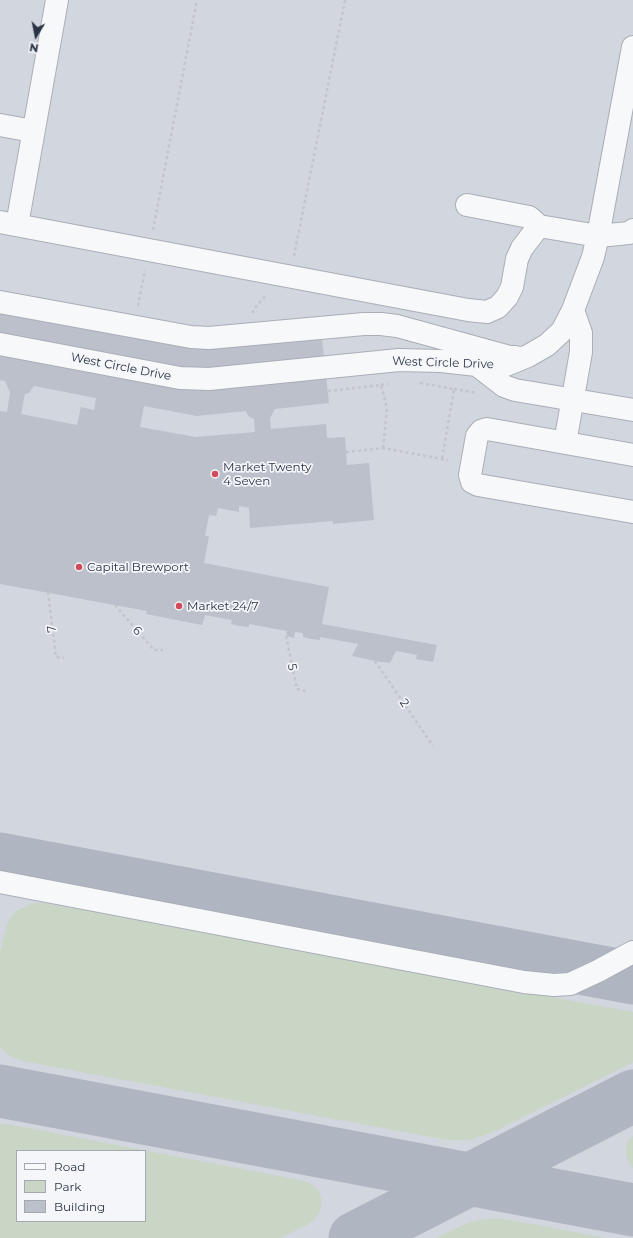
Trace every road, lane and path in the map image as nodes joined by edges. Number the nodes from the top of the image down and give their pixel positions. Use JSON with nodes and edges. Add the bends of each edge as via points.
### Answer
{"nodes":[{"id":1,"x":57,"y":0,"type":"edge"},
{"id":2,"x":197,"y":0,"type":"edge"},
{"id":3,"x":345,"y":0,"type":"edge"},
{"id":4,"x":633,"y":47,"type":"edge"},
{"id":5,"x":0,"y":125,"type":"edge"},
{"id":6,"x":33,"y":131,"type":"junction"},
{"id":7,"x":467,"y":205,"type":"dead end"},
{"id":8,"x":8,"y":224,"type":"edge"},
{"id":9,"x":539,"y":226,"type":"junction"},
{"id":10,"x":633,"y":230,"type":"edge"},
{"id":11,"x":598,"y":236,"type":"junction"},
{"id":12,"x":296,"y":247,"type":"dead end"},
{"id":13,"x":149,"y":250,"type":"junction"},
{"id":14,"x":0,"y":302,"type":"edge"},
{"id":15,"x":573,"y":310,"type":"junction"},
{"id":16,"x":134,"y":326,"type":"junction"},
{"id":17,"x":0,"y":344,"type":"edge"},
{"id":18,"x":528,"y":356,"type":"junction"},
{"id":19,"x":477,"y":365,"type":"junction"},
{"id":20,"x":395,"y":382,"type":"dead end"},
{"id":21,"x":417,"y":382,"type":"dead end"},
{"id":22,"x":381,"y":386,"type":"junction"},
{"id":23,"x":328,"y":391,"type":"dead end"},
{"id":24,"x":572,"y":400,"type":"junction"},
{"id":25,"x":633,"y":410,"type":"edge"},
{"id":26,"x":565,"y":443,"type":"junction"},
{"id":27,"x":383,"y":448,"type":"junction"},
{"id":28,"x":346,"y":452,"type":"dead end"},
{"id":29,"x":633,"y":455,"type":"edge"},
{"id":30,"x":442,"y":459,"type":"junction"},
{"id":31,"x":448,"y":460,"type":"dead end"},
{"id":32,"x":633,"y":512,"type":"edge"},
{"id":33,"x":48,"y":592,"type":"dead end"},
{"id":34,"x":115,"y":605,"type":"dead end"},
{"id":35,"x":286,"y":636,"type":"dead end"},
{"id":36,"x":163,"y":650,"type":"dead end"},
{"id":37,"x":64,"y":658,"type":"dead end"},
{"id":38,"x":376,"y":661,"type":"dead end"},
{"id":39,"x":306,"y":691,"type":"dead end"},
{"id":40,"x":433,"y":746,"type":"dead end"},
{"id":41,"x":0,"y":882,"type":"edge"},
{"id":42,"x":633,"y":952,"type":"edge"}],
"edges":[{"from":1,"to":6,"type":"street"},
{"from":2,"to":13,"type":"path"},
{"from":3,"to":12,"type":"path"},
{"from":4,"to":11,"type":"street","name":"West Circle Drive"},
{"from":5,"to":6,"type":"street"},
{"from":6,"to":8,"type":"street"},
{"from":7,"to":9,"type":"street","via":[[530,217]]},
{"from":8,"to":13,"type":"street"},
{"from":9,"to":11,"type":"street"},
{"from":9,"to":13,"type":"street","via":[[517,259],[512,287],[507,297],[498,307],[486,312]]},
{"from":10,"to":11,"type":"street","via":[[628,233]]},
{"from":11,"to":15,"type":"street","name":"West Circle Drive"},
{"from":13,"to":16,"type":"path"},
{"from":14,"to":16,"type":"street"},
{"from":15,"to":18,"type":"street","name":"West Circle Drive","via":[[562,331],[547,345]]},
{"from":15,"to":24,"type":"street","via":[[581,333],[581,352]]},
{"from":16,"to":18,"type":"street","via":[[209,338],[381,324],[397,326],[510,357]]},
{"from":17,"to":19,"type":"street","name":"West Circle Drive","via":[[180,378],[209,379],[399,360]]},
{"from":18,"to":19,"type":"street","name":"West Circle Drive","via":[[506,365]]},
{"from":19,"to":24,"type":"street","via":[[504,386]]},
{"from":20,"to":22,"type":"path"},
{"from":21,"to":30,"type":"path","via":[[454,389]]},
{"from":22,"to":23,"type":"path"},
{"from":22,"to":27,"type":"path","via":[[387,408]]},
{"from":24,"to":25,"type":"street"},
{"from":24,"to":26,"type":"street"},
{"from":26,"to":29,"type":"street"},
{"from":26,"to":32,"type":"street","via":[[487,429],[481,431],[477,436],[470,475],[472,482]]},
{"from":27,"to":28,"type":"path"},
{"from":27,"to":30,"type":"path"},
{"from":30,"to":31,"type":"path"},
{"from":33,"to":37,"type":"path","name":"7","via":[[56,657]]},
{"from":34,"to":36,"type":"path","name":"6","via":[[154,650]]},
{"from":35,"to":39,"type":"path","name":"5","via":[[297,689]]},
{"from":38,"to":40,"type":"path","name":"2"},
{"from":41,"to":42,"type":"street","via":[[524,982],[570,984]]}]}
